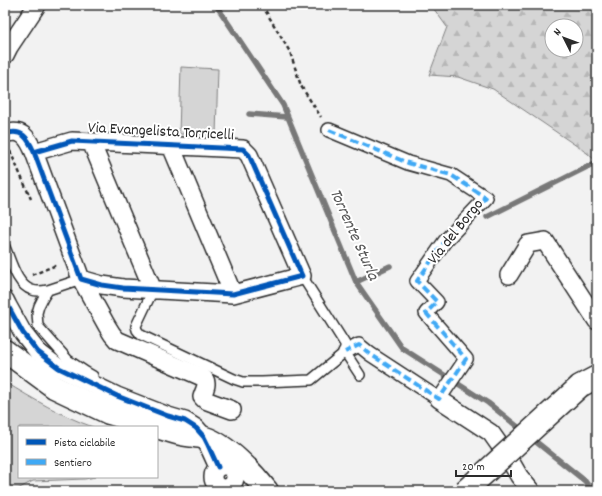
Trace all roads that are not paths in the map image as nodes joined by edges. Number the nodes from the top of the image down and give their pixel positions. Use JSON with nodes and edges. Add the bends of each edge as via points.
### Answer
{"nodes":[{"id":1,"x":37,"y":5,"type":"edge"},
{"id":2,"x":5,"y":55,"type":"edge"},
{"id":3,"x":329,"y":130,"type":"road end"},
{"id":4,"x":7,"y":140,"type":"edge"},
{"id":5,"x":91,"y":142,"type":"junction"},
{"id":6,"x":171,"y":146,"type":"junction"},
{"id":7,"x":34,"y":152,"type":"junction"},
{"id":8,"x":5,"y":247,"type":"edge"},
{"id":9,"x":509,"y":275,"type":"dead end"},
{"id":10,"x":302,"y":276,"type":"junction"},
{"id":11,"x":81,"y":279,"type":"junction"},
{"id":12,"x":48,"y":290,"type":"junction"},
{"id":13,"x":153,"y":290,"type":"junction"},
{"id":14,"x":233,"y":294,"type":"junction"},
{"id":15,"x":6,"y":304,"type":"edge"},
{"id":16,"x":597,"y":321,"type":"edge"},
{"id":17,"x":5,"y":351,"type":"edge"},
{"id":18,"x":345,"y":352,"type":"junction"},
{"id":19,"x":360,"y":375,"type":"dead end"},
{"id":20,"x":589,"y":382,"type":"edge"},
{"id":21,"x":439,"y":399,"type":"junction"},
{"id":22,"x":170,"y":410,"type":"dead end"},
{"id":23,"x":232,"y":410,"type":"dead end"},
{"id":24,"x":154,"y":426,"type":"edge"},
{"id":25,"x":158,"y":427,"type":"edge"},
{"id":26,"x":204,"y":437,"type":"junction"},
{"id":27,"x":218,"y":467,"type":"junction"},
{"id":28,"x":235,"y":479,"type":"junction"},
{"id":29,"x":218,"y":489,"type":"edge"},
{"id":30,"x":264,"y":491,"type":"edge"},
{"id":31,"x":267,"y":491,"type":"edge"},
{"id":32,"x":465,"y":491,"type":"edge"},
{"id":33,"x":530,"y":491,"type":"edge"}],
"edges":[{"from":1,"to":2,"type":"street"},
{"from":3,"to":21,"type":"street","name":"Via del Borgo","via":[[408,163],[451,175],[486,198],[445,241],[417,281],[437,302],[426,313],[466,359]]},
{"from":4,"to":7,"type":"street","via":[[13,132],[20,133],[30,142]]},
{"from":5,"to":6,"type":"street","name":"Via Evangelista Torricelli"},
{"from":5,"to":7,"type":"street","name":"Via Evangelista Torricelli","via":[[72,141]]},
{"from":5,"to":13,"type":"street","name":"Via Evangelista Torricelli"},
{"from":6,"to":10,"type":"street","name":"Via Evangelista Torricelli","via":[[243,149]]},
{"from":6,"to":14,"type":"street","name":"Via Evangelista Torricelli"},
{"from":7,"to":11,"type":"street"},
{"from":8,"to":12,"type":"lane","via":[[23,285],[32,290]]},
{"from":9,"to":16,"type":"street","via":[[528,244],[545,241]]},
{"from":10,"to":14,"type":"street"},
{"from":10,"to":18,"type":"lane","via":[[345,344]]},
{"from":11,"to":12,"type":"lane"},
{"from":11,"to":13,"type":"street","via":[[102,285]]},
{"from":11,"to":23,"type":"street","via":[[117,340],[206,379],[202,397],[204,400]]},
{"from":12,"to":22,"type":"lane","via":[[37,313],[38,326],[68,360],[86,372]]},
{"from":13,"to":14,"type":"street"},
{"from":13,"to":18,"type":"lane","via":[[136,326],[140,335],[243,382],[311,380]]},
{"from":15,"to":26,"type":"street","via":[[38,352],[59,368],[117,396],[185,421]]},
{"from":17,"to":24,"type":"street","via":[[54,387],[109,413]]},
{"from":18,"to":19,"type":"lane"},
{"from":18,"to":21,"type":"street","via":[[359,345]]},
{"from":20,"to":32,"type":"street","bridge":true},
{"from":21,"to":33,"type":"street","via":[[491,433]]},
{"from":25,"to":26,"type":"street"},
{"from":26,"to":27,"type":"street"},
{"from":26,"to":31,"type":"street","via":[[225,448]]},
{"from":27,"to":28,"type":"street","via":[[232,468]]},
{"from":27,"to":29,"type":"street","via":[[213,473],[213,481]]},
{"from":28,"to":29,"type":"street","via":[[232,485]]},
{"from":28,"to":30,"type":"street"}]}
